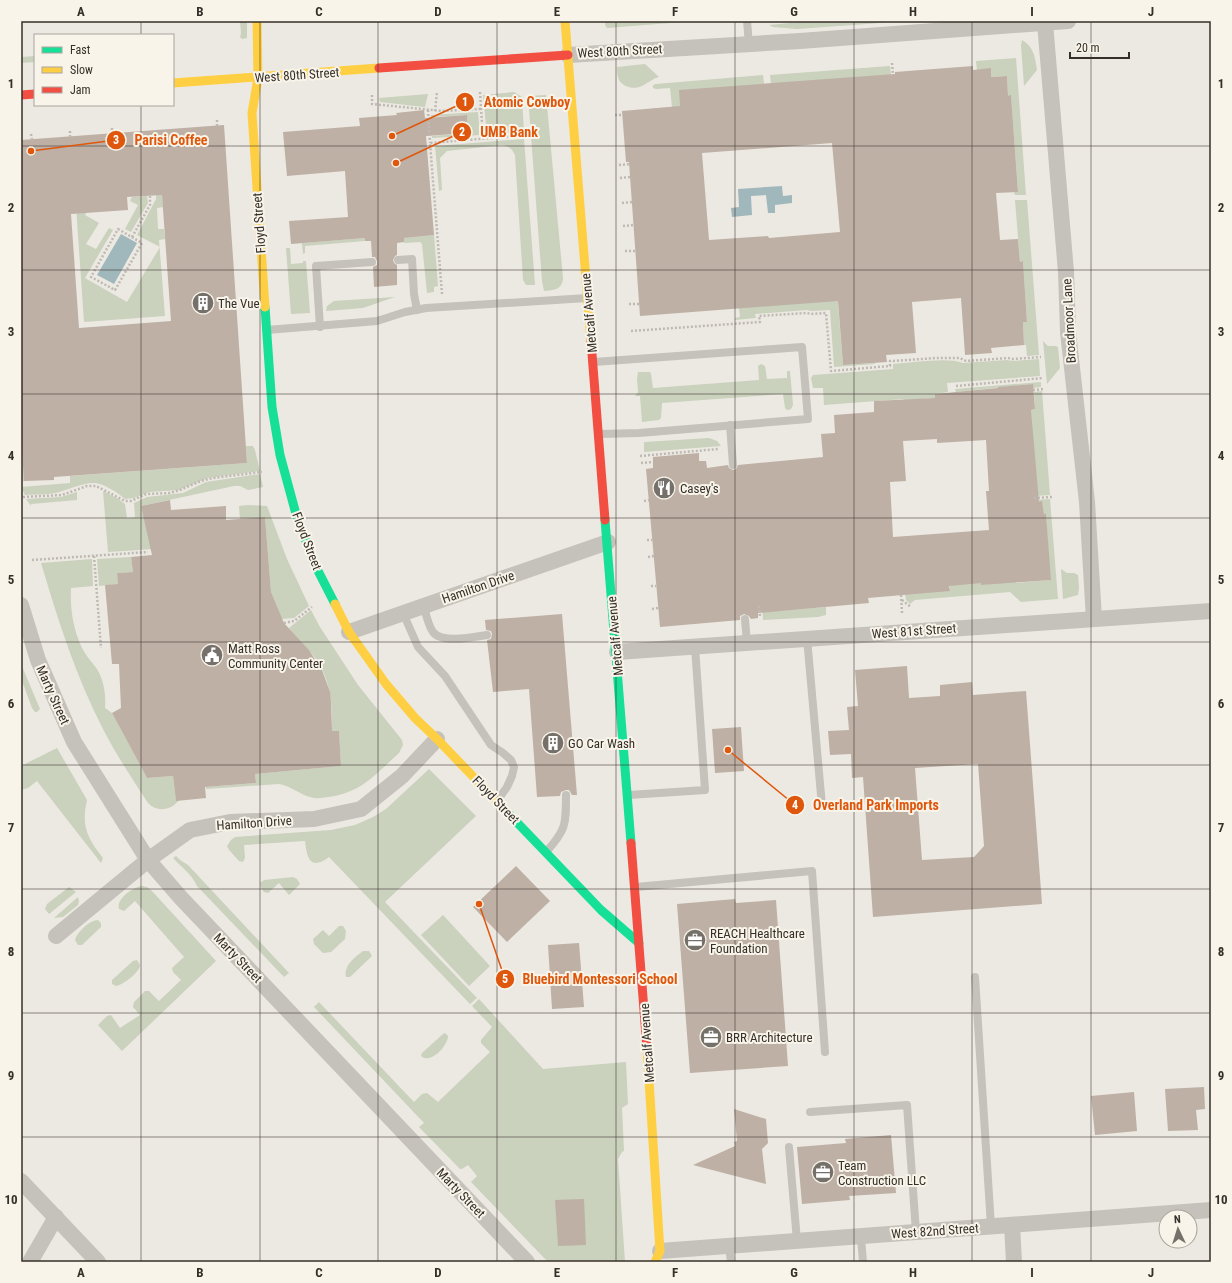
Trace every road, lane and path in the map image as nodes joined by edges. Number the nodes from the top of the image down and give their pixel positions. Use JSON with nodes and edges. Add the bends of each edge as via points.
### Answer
{"nodes":[{"id":1,"x":257,"y":21,"type":"edge"},
{"id":2,"x":565,"y":21,"type":"edge"},
{"id":3,"x":747,"y":21,"type":"edge"},
{"id":4,"x":1068,"y":21,"type":"edge"},
{"id":5,"x":1045,"y":23,"type":"junction"},
{"id":6,"x":974,"y":24,"type":"edge"},
{"id":7,"x":749,"y":44,"type":"junction"},
{"id":8,"x":568,"y":55,"type":"junction"},
{"id":9,"x":892,"y":63,"type":"dead end"},
{"id":10,"x":893,"y":74,"type":"dead end"},
{"id":11,"x":258,"y":78,"type":"junction"},
{"id":12,"x":174,"y":83,"type":"edge"},
{"id":13,"x":436,"y":92,"type":"dead end"},
{"id":14,"x":480,"y":92,"type":"dead end"},
{"id":15,"x":34,"y":94,"type":"edge"},
{"id":16,"x":21,"y":95,"type":"edge"},
{"id":17,"x":372,"y":95,"type":"dead end"},
{"id":18,"x":481,"y":109,"type":"junction"},
{"id":19,"x":428,"y":110,"type":"junction"},
{"id":20,"x":435,"y":110,"type":"junction"},
{"id":21,"x":615,"y":115,"type":"dead end"},
{"id":22,"x":622,"y":115,"type":"dead end"},
{"id":23,"x":217,"y":120,"type":"dead end"},
{"id":24,"x":218,"y":126,"type":"dead end"},
{"id":25,"x":112,"y":128,"type":"dead end"},
{"id":26,"x":70,"y":131,"type":"dead end"},
{"id":27,"x":112,"y":133,"type":"dead end"},
{"id":28,"x":31,"y":134,"type":"dead end"},
{"id":29,"x":528,"y":135,"type":"dead end"},
{"id":30,"x":70,"y":137,"type":"dead end"},
{"id":31,"x":483,"y":138,"type":"junction"},
{"id":32,"x":32,"y":139,"type":"dead end"},
{"id":33,"x":430,"y":143,"type":"junction"},
{"id":34,"x":631,"y":164,"type":"dead end"},
{"id":35,"x":619,"y":165,"type":"dead end"},
{"id":36,"x":620,"y":178,"type":"dead end"},
{"id":37,"x":630,"y":178,"type":"dead end"},
{"id":38,"x":150,"y":196,"type":"dead end"},
{"id":39,"x":632,"y":202,"type":"dead end"},
{"id":40,"x":622,"y":203,"type":"dead end"},
{"id":41,"x":634,"y":225,"type":"dead end"},
{"id":42,"x":623,"y":226,"type":"dead end"},
{"id":43,"x":132,"y":237,"type":"junction"},
{"id":44,"x":636,"y":251,"type":"dead end"},
{"id":45,"x":625,"y":252,"type":"dead end"},
{"id":46,"x":398,"y":260,"type":"dead end"},
{"id":47,"x":372,"y":262,"type":"dead end"},
{"id":48,"x":442,"y":295,"type":"dead end"},
{"id":49,"x":588,"y":298,"type":"junction"},
{"id":50,"x":629,"y":304,"type":"dead end"},
{"id":51,"x":640,"y":304,"type":"dead end"},
{"id":52,"x":417,"y":310,"type":"junction"},
{"id":53,"x":320,"y":327,"type":"junction"},
{"id":54,"x":266,"y":330,"type":"junction"},
{"id":55,"x":1041,"y":357,"type":"dead end"},
{"id":56,"x":954,"y":358,"type":"dead end"},
{"id":57,"x":593,"y":362,"type":"junction"},
{"id":58,"x":1043,"y":378,"type":"dead end"},
{"id":59,"x":956,"y":386,"type":"dead end"},
{"id":60,"x":1044,"y":389,"type":"dead end"},
{"id":61,"x":1033,"y":390,"type":"dead end"},
{"id":62,"x":730,"y":425,"type":"junction"},
{"id":63,"x":599,"y":434,"type":"junction"},
{"id":64,"x":718,"y":450,"type":"dead end"},
{"id":65,"x":640,"y":456,"type":"dead end"},
{"id":66,"x":653,"y":462,"type":"dead end"},
{"id":67,"x":641,"y":463,"type":"dead end"},
{"id":68,"x":733,"y":465,"type":"dead end"},
{"id":69,"x":262,"y":472,"type":"dead end"},
{"id":70,"x":23,"y":497,"type":"dead end"},
{"id":71,"x":1052,"y":497,"type":"dead end"},
{"id":72,"x":1034,"y":498,"type":"dead end"},
{"id":73,"x":649,"y":500,"type":"dead end"},
{"id":74,"x":644,"y":501,"type":"dead end"},
{"id":75,"x":647,"y":540,"type":"dead end"},
{"id":76,"x":652,"y":540,"type":"dead end"},
{"id":77,"x":608,"y":542,"type":"junction"},
{"id":78,"x":148,"y":552,"type":"dead end"},
{"id":79,"x":94,"y":556,"type":"junction"},
{"id":80,"x":654,"y":556,"type":"dead end"},
{"id":81,"x":648,"y":557,"type":"dead end"},
{"id":82,"x":32,"y":560,"type":"dead end"},
{"id":83,"x":651,"y":586,"type":"dead end"},
{"id":84,"x":656,"y":586,"type":"dead end"},
{"id":85,"x":901,"y":595,"type":"dead end"},
{"id":86,"x":901,"y":600,"type":"junction"},
{"id":87,"x":21,"y":605,"type":"edge"},
{"id":88,"x":313,"y":606,"type":"dead end"},
{"id":89,"x":424,"y":606,"type":"junction"},
{"id":90,"x":911,"y":607,"type":"dead end"},
{"id":91,"x":658,"y":608,"type":"dead end"},
{"id":92,"x":652,"y":609,"type":"dead end"},
{"id":93,"x":1211,"y":611,"type":"edge"},
{"id":94,"x":403,"y":613,"type":"junction"},
{"id":95,"x":902,"y":613,"type":"dead end"},
{"id":96,"x":745,"y":619,"type":"dead end"},
{"id":97,"x":1094,"y":619,"type":"junction"},
{"id":98,"x":284,"y":622,"type":"dead end"},
{"id":99,"x":349,"y":632,"type":"junction"},
{"id":100,"x":487,"y":635,"type":"dead end"},
{"id":101,"x":807,"y":638,"type":"junction"},
{"id":102,"x":747,"y":643,"type":"junction"},
{"id":103,"x":695,"y":647,"type":"junction"},
{"id":104,"x":101,"y":648,"type":"dead end"},
{"id":105,"x":616,"y":652,"type":"junction"},
{"id":106,"x":437,"y":739,"type":"junction"},
{"id":107,"x":566,"y":795,"type":"dead end"},
{"id":108,"x":628,"y":795,"type":"junction"},
{"id":109,"x":496,"y":801,"type":"junction"},
{"id":110,"x":822,"y":806,"type":"dead end"},
{"id":111,"x":546,"y":852,"type":"junction"},
{"id":112,"x":148,"y":860,"type":"junction"},
{"id":113,"x":635,"y":887,"type":"junction"},
{"id":114,"x":56,"y":936,"type":"dead end"},
{"id":115,"x":639,"y":943,"type":"junction"},
{"id":116,"x":975,"y":977,"type":"dead end"},
{"id":117,"x":826,"y":1052,"type":"dead end"},
{"id":118,"x":810,"y":1112,"type":"dead end"},
{"id":119,"x":789,"y":1147,"type":"dead end"},
{"id":120,"x":21,"y":1181,"type":"edge"},
{"id":121,"x":1211,"y":1210,"type":"edge"},
{"id":122,"x":56,"y":1217,"type":"junction"},
{"id":123,"x":1012,"y":1225,"type":"junction"},
{"id":124,"x":991,"y":1226,"type":"junction"},
{"id":125,"x":916,"y":1232,"type":"junction"},
{"id":126,"x":861,"y":1237,"type":"junction"},
{"id":127,"x":797,"y":1241,"type":"junction"},
{"id":128,"x":730,"y":1246,"type":"junction"},
{"id":129,"x":661,"y":1258,"type":"edge"},
{"id":130,"x":30,"y":1262,"type":"edge"},
{"id":131,"x":98,"y":1262,"type":"edge"},
{"id":132,"x":527,"y":1262,"type":"edge"},
{"id":133,"x":731,"y":1262,"type":"edge"},
{"id":134,"x":863,"y":1262,"type":"edge"},
{"id":135,"x":1014,"y":1262,"type":"edge"}],
"edges":[{"from":1,"to":11,"type":"street","name":"Floyd Street"},
{"from":2,"to":8,"type":"street","name":"Metcalf Avenue"},
{"from":3,"to":7,"type":"lane"},
{"from":4,"to":5,"type":"street","name":"West 80th Street"},
{"from":5,"to":6,"type":"street","name":"West 80th Street"},
{"from":5,"to":97,"type":"street","name":"Broadmoor Lane","via":[[1066,272],[1068,332],[1087,502]]},
{"from":6,"to":7,"type":"street","name":"West 80th Street"},
{"from":7,"to":8,"type":"street","name":"West 80th Street"},
{"from":8,"to":11,"type":"street","name":"West 80th Street"},
{"from":8,"to":49,"type":"street","name":"Metcalf Avenue"},
{"from":9,"to":10,"type":"path"},
{"from":11,"to":12,"type":"street","name":"West 80th Street"},
{"from":11,"to":54,"type":"street","name":"Floyd Street","via":[[252,113]]},
{"from":13,"to":20,"type":"path"},
{"from":14,"to":18,"type":"path"},
{"from":15,"to":16,"type":"street"},
{"from":17,"to":19,"type":"path","via":[[372,104]]},
{"from":18,"to":20,"type":"path"},
{"from":18,"to":31,"type":"path"},
{"from":19,"to":20,"type":"path"},
{"from":19,"to":33,"type":"path"},
{"from":21,"to":22,"type":"path"},
{"from":23,"to":24,"type":"path"},
{"from":25,"to":27,"type":"path"},
{"from":26,"to":30,"type":"path"},
{"from":28,"to":32,"type":"path"},
{"from":29,"to":31,"type":"path"},
{"from":31,"to":33,"type":"path"},
{"from":33,"to":48,"type":"path"},
{"from":34,"to":35,"type":"path"},
{"from":36,"to":37,"type":"path"},
{"from":38,"to":43,"type":"path","via":[[150,205]]},
{"from":39,"to":40,"type":"path"},
{"from":41,"to":42,"type":"path"},
{"from":43,"to":43,"type":"path","via":[[142,243],[115,290],[91,277],[118,229]]},
{"from":44,"to":45,"type":"path"},
{"from":46,"to":52,"type":"lane","via":[[412,259]]},
{"from":47,"to":53,"type":"lane","via":[[316,266]]},
{"from":49,"to":52,"type":"lane","via":[[458,305]]},
{"from":49,"to":57,"type":"street","name":"Metcalf Avenue"},
{"from":50,"to":51,"type":"path"},
{"from":52,"to":53,"type":"lane","via":[[377,321]]},
{"from":53,"to":54,"type":"lane"},
{"from":54,"to":99,"type":"street","name":"Floyd Street","via":[[276,432],[296,514],[314,563]]},
{"from":55,"to":56,"type":"path","via":[[966,361]]},
{"from":57,"to":62,"type":"lane","via":[[802,347],[808,419]]},
{"from":57,"to":63,"type":"street","name":"Metcalf Avenue"},
{"from":58,"to":59,"type":"path"},
{"from":60,"to":61,"type":"path"},
{"from":62,"to":63,"type":"lane"},
{"from":62,"to":68,"type":"lane"},
{"from":63,"to":77,"type":"street","name":"Metcalf Avenue"},
{"from":64,"to":65,"type":"path"},
{"from":66,"to":67,"type":"path"},
{"from":69,"to":70,"type":"path","via":[[213,478],[170,493],[146,494],[125,502],[96,486],[87,486],[62,495]]},
{"from":71,"to":72,"type":"path"},
{"from":73,"to":74,"type":"path"},
{"from":75,"to":76,"type":"path"},
{"from":77,"to":89,"type":"street","name":"Hamilton Drive"},
{"from":77,"to":105,"type":"street","name":"Metcalf Avenue"},
{"from":78,"to":79,"type":"path"},
{"from":79,"to":82,"type":"path"},
{"from":79,"to":104,"type":"path"},
{"from":80,"to":81,"type":"path"},
{"from":83,"to":84,"type":"path"},
{"from":85,"to":86,"type":"path"},
{"from":86,"to":90,"type":"path"},
{"from":86,"to":95,"type":"path"},
{"from":87,"to":112,"type":"street","name":"Marty Street","via":[[38,660],[74,742]]},
{"from":88,"to":98,"type":"path","via":[[294,621]]},
{"from":89,"to":94,"type":"street","name":"Hamilton Drive"},
{"from":89,"to":100,"type":"lane","via":[[431,628],[438,637],[446,639]]},
{"from":91,"to":92,"type":"path"},
{"from":93,"to":97,"type":"street","name":"West 81st Street"},
{"from":94,"to":99,"type":"street","name":"Hamilton Drive"},
{"from":94,"to":109,"type":"lane","via":[[418,646],[445,676],[491,745],[511,760],[514,767],[512,776]]},
{"from":96,"to":102,"type":"lane"},
{"from":97,"to":101,"type":"street","name":"West 81st Street"},
{"from":99,"to":106,"type":"street","name":"Floyd Street","via":[[386,684]]},
{"from":101,"to":102,"type":"street","name":"West 81st Street"},
{"from":101,"to":110,"type":"lane"},
{"from":102,"to":103,"type":"street","name":"West 81st Street"},
{"from":103,"to":105,"type":"street","name":"West 81st Street"},
{"from":103,"to":108,"type":"lane","via":[[705,790]]},
{"from":105,"to":108,"type":"street","name":"Metcalf Avenue"},
{"from":106,"to":109,"type":"street","name":"Floyd Street"},
{"from":106,"to":112,"type":"street","name":"Hamilton Drive","via":[[402,776],[361,809],[314,819],[230,822],[190,830]]},
{"from":107,"to":111,"type":"lane","via":[[566,820],[562,832]]},
{"from":108,"to":113,"type":"street","name":"Metcalf Avenue"},
{"from":109,"to":111,"type":"street","name":"Floyd Street"},
{"from":111,"to":115,"type":"street","name":"Floyd Street","via":[[601,910]]},
{"from":112,"to":114,"type":"street","name":"Hamilton Drive"},
{"from":112,"to":132,"type":"street","name":"Marty Street","via":[[181,898]]},
{"from":113,"to":115,"type":"street","name":"Metcalf Avenue"},
{"from":113,"to":117,"type":"lane","via":[[812,871]]},
{"from":115,"to":129,"type":"street","name":"Metcalf Avenue"},
{"from":116,"to":124,"type":"lane"},
{"from":118,"to":125,"type":"lane","via":[[907,1105]]},
{"from":119,"to":127,"type":"lane"},
{"from":120,"to":122,"type":"street"},
{"from":121,"to":123,"type":"street","name":"West 82nd Street"},
{"from":122,"to":130,"type":"street"},
{"from":122,"to":131,"type":"street"},
{"from":123,"to":124,"type":"street","name":"West 82nd Street"},
{"from":123,"to":135,"type":"street"},
{"from":124,"to":125,"type":"street","name":"West 82nd Street"},
{"from":125,"to":126,"type":"street","name":"West 82nd Street"},
{"from":126,"to":127,"type":"street","name":"West 82nd Street"},
{"from":126,"to":134,"type":"lane"},
{"from":127,"to":128,"type":"street","name":"West 82nd Street"},
{"from":128,"to":129,"type":"street","name":"West 82nd Street"},
{"from":128,"to":133,"type":"lane"}]}
